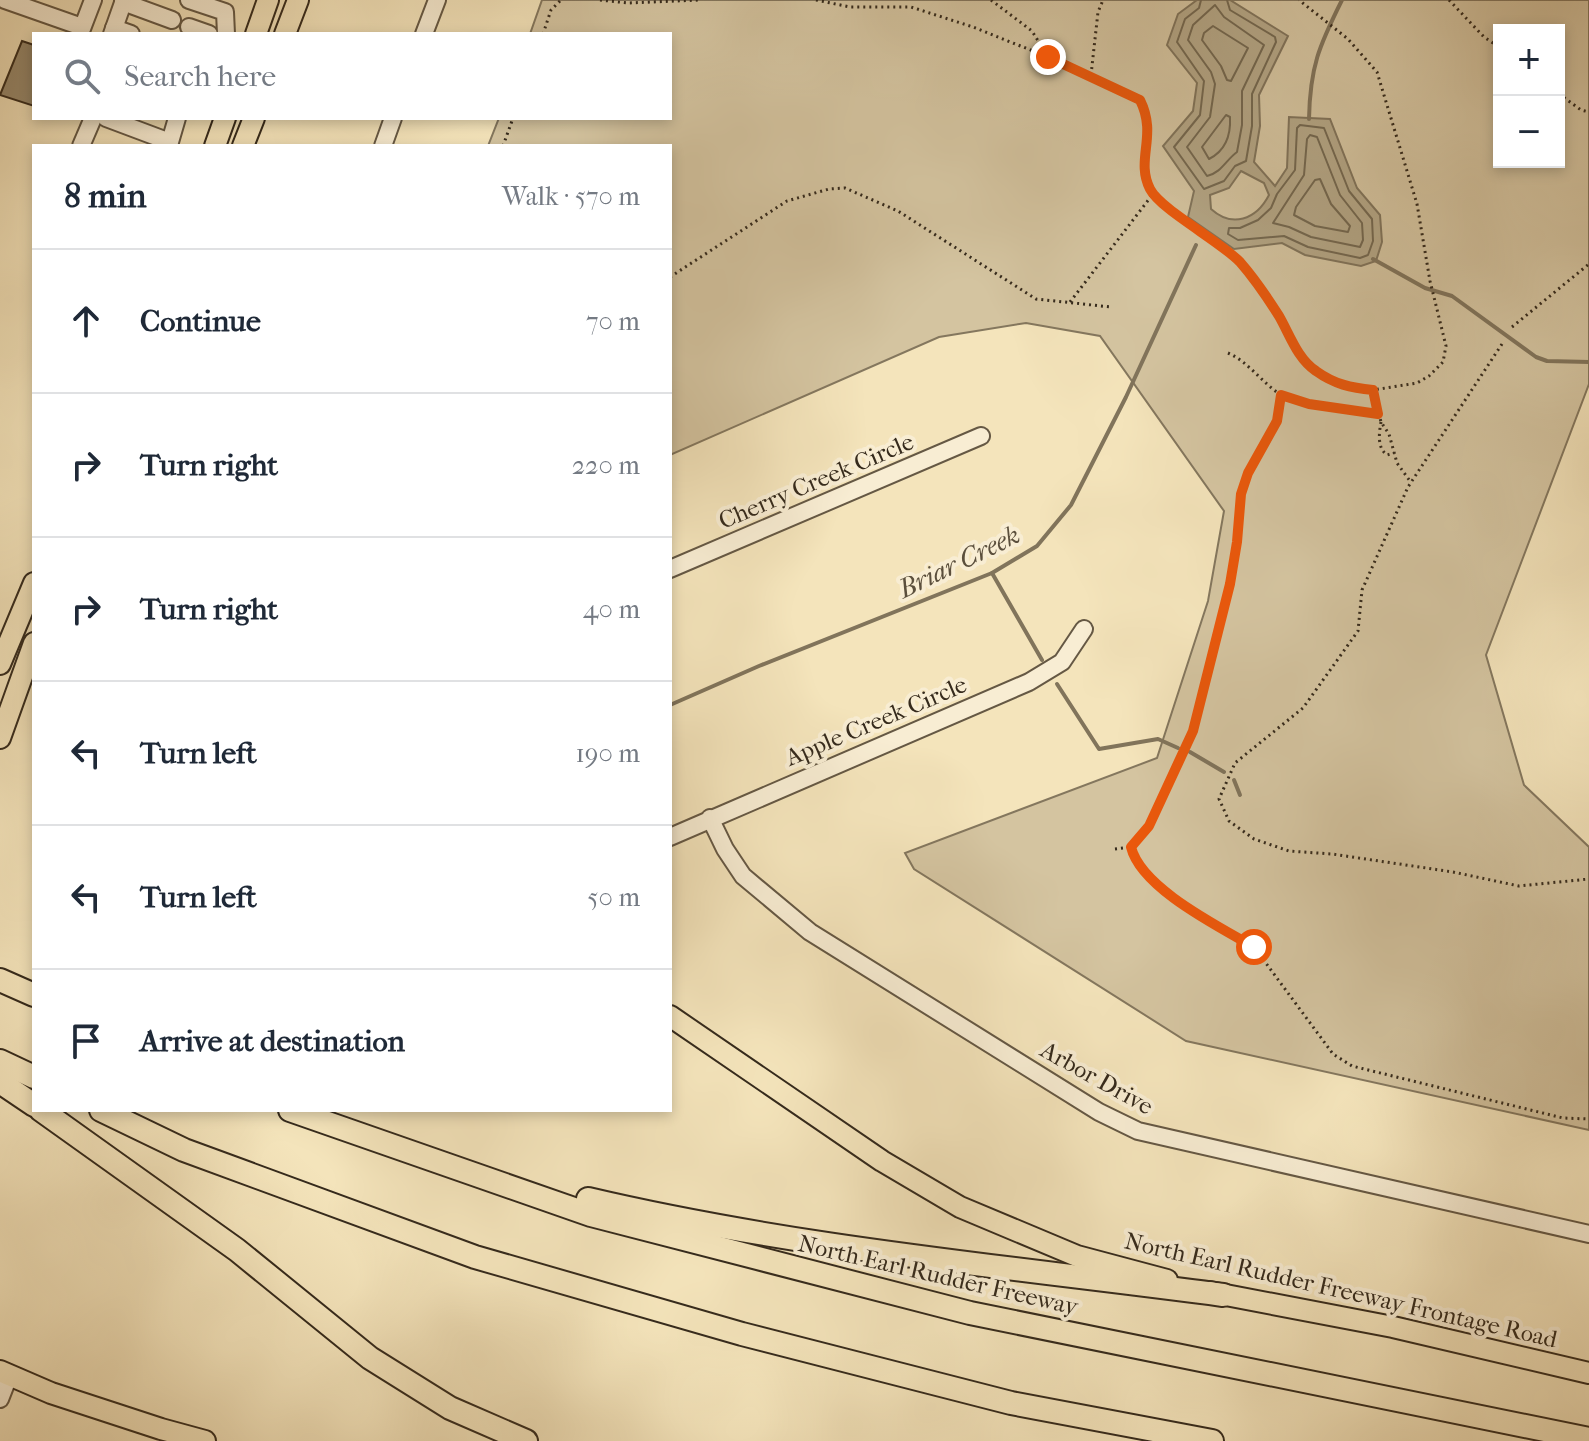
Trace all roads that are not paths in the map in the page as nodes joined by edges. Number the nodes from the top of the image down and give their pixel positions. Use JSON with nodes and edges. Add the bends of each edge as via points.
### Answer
{"nodes":[{"id":1,"x":5,"y":0,"type":"edge"},
{"id":2,"x":93,"y":0,"type":"edge"},
{"id":3,"x":268,"y":0,"type":"edge"},
{"id":4,"x":298,"y":0,"type":"edge"},
{"id":5,"x":437,"y":0,"type":"edge"},
{"id":6,"x":123,"y":1,"type":"edge"},
{"id":7,"x":193,"y":1,"type":"edge"},
{"id":8,"x":172,"y":20,"type":"dead end"},
{"id":9,"x":189,"y":27,"type":"dead end"},
{"id":10,"x":81,"y":31,"type":"edge"},
{"id":11,"x":113,"y":31,"type":"edge"},
{"id":12,"x":203,"y":32,"type":"edge"},
{"id":13,"x":226,"y":32,"type":"edge"},
{"id":14,"x":257,"y":32,"type":"edge"},
{"id":15,"x":286,"y":32,"type":"edge"},
{"id":16,"x":425,"y":32,"type":"edge"},
{"id":17,"x":92,"y":120,"type":"edge"},
{"id":18,"x":111,"y":120,"type":"edge"},
{"id":19,"x":176,"y":120,"type":"edge"},
{"id":20,"x":221,"y":120,"type":"edge"},
{"id":21,"x":253,"y":120,"type":"edge"},
{"id":22,"x":392,"y":120,"type":"edge"},
{"id":23,"x":82,"y":144,"type":"edge"},
{"id":24,"x":170,"y":144,"type":"edge"},
{"id":25,"x":215,"y":144,"type":"edge"},
{"id":26,"x":244,"y":144,"type":"edge"},
{"id":27,"x":384,"y":144,"type":"edge"},
{"id":28,"x":981,"y":436,"type":"dead end"},
{"id":29,"x":672,"y":568,"type":"edge"},
{"id":30,"x":32,"y":586,"type":"edge"},
{"id":31,"x":6,"y":625,"type":"edge"},
{"id":32,"x":1084,"y":629,"type":"dead end"},
{"id":33,"x":32,"y":640,"type":"edge"},
{"id":34,"x":32,"y":647,"type":"edge"},
{"id":35,"x":0,"y":664,"type":"edge"},
{"id":36,"x":0,"y":738,"type":"edge"},
{"id":37,"x":710,"y":818,"type":"junction"},
{"id":38,"x":672,"y":836,"type":"edge"},
{"id":39,"x":0,"y":980,"type":"edge"},
{"id":40,"x":32,"y":994,"type":"edge"},
{"id":41,"x":672,"y":1017,"type":"edge"},
{"id":42,"x":0,"y":1061,"type":"edge"},
{"id":43,"x":32,"y":1076,"type":"edge"},
{"id":44,"x":0,"y":1082,"type":"edge"},
{"id":45,"x":32,"y":1104,"type":"edge"},
{"id":46,"x":44,"y":1112,"type":"edge"},
{"id":47,"x":105,"y":1112,"type":"edge"},
{"id":48,"x":296,"y":1112,"type":"edge"},
{"id":49,"x":454,"y":1168,"type":"junction"},
{"id":50,"x":1589,"y":1234,"type":"edge"},
{"id":51,"x":1223,"y":1295,"type":"junction"},
{"id":52,"x":1589,"y":1373,"type":"edge"},
{"id":53,"x":5,"y":1374,"type":"edge"},
{"id":54,"x":0,"y":1399,"type":"edge"},
{"id":55,"x":1589,"y":1439,"type":"edge"},
{"id":56,"x":205,"y":1441,"type":"edge"},
{"id":57,"x":526,"y":1441,"type":"edge"},
{"id":58,"x":1212,"y":1441,"type":"edge"}],
"edges":[{"from":1,"to":10,"type":"street"},
{"from":2,"to":10,"type":"street"},
{"from":3,"to":14,"type":"main road"},
{"from":4,"to":15,"type":"main road"},
{"from":5,"to":16,"type":"street"},
{"from":6,"to":8,"type":"street"},
{"from":6,"to":11,"type":"street"},
{"from":7,"to":13,"type":"street","via":[[225,12]]},
{"from":9,"to":12,"type":"street"},
{"from":17,"to":23,"type":"street"},
{"from":18,"to":24,"type":"street"},
{"from":19,"to":24,"type":"street"},
{"from":20,"to":25,"type":"main road"},
{"from":21,"to":26,"type":"main road"},
{"from":22,"to":27,"type":"street"},
{"from":28,"to":29,"type":"street","name":"Cherry Creek Circle"},
{"from":30,"to":31,"type":"main road"},
{"from":31,"to":33,"type":"main road"},
{"from":31,"to":35,"type":"main road"},
{"from":32,"to":37,"type":"street","name":"Apple Creek Circle","via":[[1062,662],[1029,682]]},
{"from":34,"to":36,"type":"main road"},
{"from":37,"to":38,"type":"street","name":"Apple Creek Circle"},
{"from":37,"to":50,"type":"street","name":"Arbor Drive","via":[[743,876],[810,932],[1138,1131]]},
{"from":39,"to":40,"type":"highway"},
{"from":41,"to":51,"type":"main road","name":"North Earl Rudder Freeway Frontage Road","via":[[882,1161],[960,1207],[1077,1256]]},
{"from":42,"to":43,"type":"highway"},
{"from":44,"to":45,"type":"highway"},
{"from":46,"to":57,"type":"highway","via":[[237,1250],[370,1358],[450,1408]]},
{"from":47,"to":58,"type":"highway","via":[[184,1150],[475,1257],[742,1334],[1011,1403]]},
{"from":48,"to":49,"type":"highway","name":"North Earl Rudder Freeway"},
{"from":49,"to":51,"type":"highway","via":[[689,1222]]},
{"from":49,"to":55,"type":"highway","name":"North Earl Rudder Freeway","via":[[591,1215],[970,1313]]},
{"from":51,"to":52,"type":"main road","name":"North Earl Rudder Freeway Frontage Road","via":[[1393,1327]]},
{"from":53,"to":54,"type":"street"},
{"from":53,"to":56,"type":"main road"}]}
